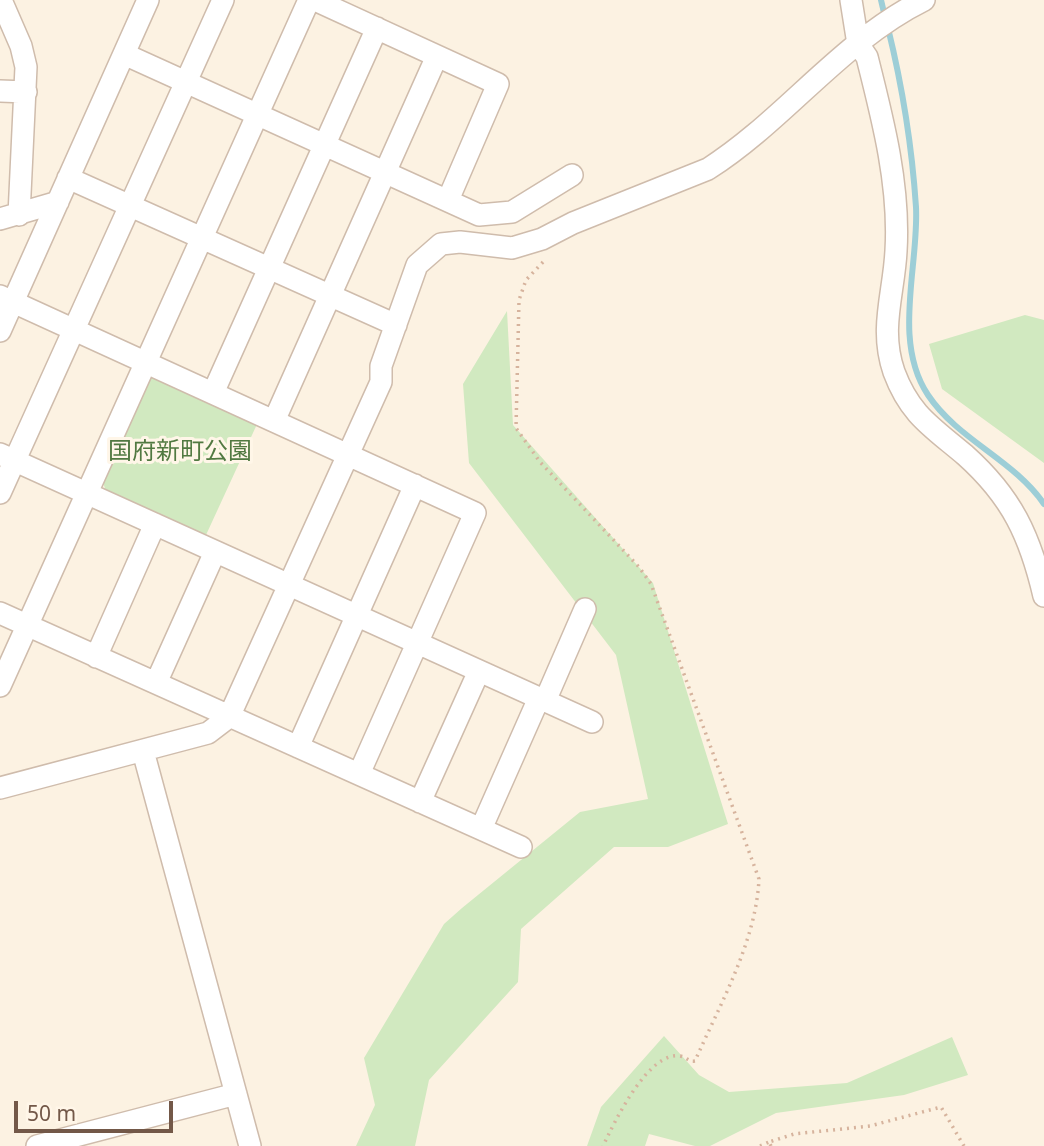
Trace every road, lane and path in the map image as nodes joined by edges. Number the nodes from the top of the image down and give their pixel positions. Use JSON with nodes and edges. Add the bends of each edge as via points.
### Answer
{"nodes":[{"id":1,"x":1,"y":0,"type":"edge"},
{"id":2,"x":148,"y":0,"type":"edge"},
{"id":3,"x":223,"y":0,"type":"edge"},
{"id":4,"x":309,"y":0,"type":"edge"},
{"id":5,"x":315,"y":0,"type":"edge"},
{"id":6,"x":851,"y":0,"type":"edge"},
{"id":7,"x":915,"y":5,"type":"edge"},
{"id":8,"x":377,"y":29,"type":"junction"},
{"id":9,"x":865,"y":39,"type":"junction"},
{"id":10,"x":124,"y":54,"type":"junction"},
{"id":11,"x":437,"y":56,"type":"junction"},
{"id":12,"x":187,"y":82,"type":"junction"},
{"id":13,"x":0,"y":91,"type":"edge"},
{"id":14,"x":26,"y":92,"type":"junction"},
{"id":15,"x":258,"y":113,"type":"junction"},
{"id":16,"x":325,"y":145,"type":"junction"},
{"id":17,"x":386,"y":172,"type":"junction"},
{"id":18,"x":572,"y":175,"type":"dead end"},
{"id":19,"x":68,"y":178,"type":"junction"},
{"id":20,"x":448,"y":200,"type":"junction"},
{"id":21,"x":58,"y":201,"type":"junction"},
{"id":22,"x":130,"y":206,"type":"junction"},
{"id":23,"x":9,"y":217,"type":"edge"},
{"id":24,"x":201,"y":238,"type":"junction"},
{"id":25,"x":548,"y":258,"type":"dead end"},
{"id":26,"x":269,"y":268,"type":"junction"},
{"id":27,"x":331,"y":296,"type":"junction"},
{"id":28,"x":7,"y":299,"type":"edge"},
{"id":29,"x":396,"y":325,"type":"junction"},
{"id":30,"x":74,"y":330,"type":"junction"},
{"id":31,"x":0,"y":331,"type":"edge"},
{"id":32,"x":145,"y":363,"type":"junction"},
{"id":33,"x":213,"y":393,"type":"junction"},
{"id":34,"x":274,"y":421,"type":"junction"},
{"id":35,"x":347,"y":454,"type":"junction"},
{"id":36,"x":7,"y":457,"type":"edge"},
{"id":37,"x":415,"y":485,"type":"junction"},
{"id":38,"x":0,"y":493,"type":"edge"},
{"id":39,"x":87,"y":493,"type":"junction"},
{"id":40,"x":155,"y":524,"type":"junction"},
{"id":41,"x":215,"y":552,"type":"junction"},
{"id":42,"x":288,"y":585,"type":"junction"},
{"id":43,"x":1044,"y":596,"type":"edge"},
{"id":44,"x":585,"y":609,"type":"dead end"},
{"id":45,"x":0,"y":614,"type":"edge"},
{"id":46,"x":357,"y":616,"type":"junction"},
{"id":47,"x":27,"y":626,"type":"junction"},
{"id":48,"x":417,"y":643,"type":"junction"},
{"id":49,"x":96,"y":657,"type":"junction"},
{"id":50,"x":480,"y":671,"type":"junction"},
{"id":51,"x":156,"y":684,"type":"junction"},
{"id":52,"x":0,"y":686,"type":"edge"},
{"id":53,"x":542,"y":699,"type":"junction"},
{"id":54,"x":229,"y":716,"type":"junction"},
{"id":55,"x":592,"y":722,"type":"dead end"},
{"id":56,"x":298,"y":747,"type":"junction"},
{"id":57,"x":143,"y":751,"type":"junction"},
{"id":58,"x":359,"y":774,"type":"junction"},
{"id":59,"x":0,"y":788,"type":"edge"},
{"id":60,"x":420,"y":802,"type":"junction"},
{"id":61,"x":481,"y":829,"type":"junction"},
{"id":62,"x":521,"y":847,"type":"dead end"},
{"id":63,"x":236,"y":1094,"type":"junction"},
{"id":64,"x":770,"y":1144,"type":"edge"},
{"id":65,"x":37,"y":1146,"type":"edge"},
{"id":66,"x":250,"y":1146,"type":"edge"},
{"id":67,"x":603,"y":1146,"type":"edge"},
{"id":68,"x":760,"y":1146,"type":"edge"},
{"id":69,"x":964,"y":1146,"type":"edge"}],
"edges":[{"from":1,"to":14,"type":"street","via":[[21,46]]},
{"from":2,"to":10,"type":"street"},
{"from":3,"to":12,"type":"street"},
{"from":4,"to":15,"type":"street"},
{"from":5,"to":8,"type":"street"},
{"from":6,"to":9,"type":"street"},
{"from":7,"to":9,"type":"street"},
{"from":8,"to":11,"type":"street"},
{"from":8,"to":16,"type":"street"},
{"from":9,"to":29,"type":"street","via":[[737,151],[708,169],[512,248],[441,244],[417,265]]},
{"from":9,"to":43,"type":"street","via":[[891,161],[896,251],[888,297],[888,342],[894,371],[918,418],[965,456],[1025,529]]},
{"from":10,"to":12,"type":"street"},
{"from":10,"to":19,"type":"street"},
{"from":11,"to":17,"type":"street"},
{"from":11,"to":20,"type":"street","via":[[498,84]]},
{"from":12,"to":15,"type":"street"},
{"from":12,"to":22,"type":"street"},
{"from":13,"to":14,"type":"street"},
{"from":14,"to":23,"type":"street"},
{"from":15,"to":16,"type":"street"},
{"from":15,"to":24,"type":"street"},
{"from":16,"to":17,"type":"street"},
{"from":16,"to":26,"type":"street"},
{"from":17,"to":20,"type":"street"},
{"from":17,"to":27,"type":"street"},
{"from":18,"to":20,"type":"street","via":[[537,200],[498,215],[480,215]]},
{"from":19,"to":21,"type":"street"},
{"from":19,"to":22,"type":"street"},
{"from":21,"to":23,"type":"street"},
{"from":21,"to":28,"type":"street"},
{"from":22,"to":24,"type":"street"},
{"from":22,"to":30,"type":"street"},
{"from":24,"to":26,"type":"street"},
{"from":24,"to":32,"type":"street"},
{"from":25,"to":67,"type":"path","via":[[532,271],[519,300],[516,428],[540,462],[652,584],[759,879],[749,934],[695,1062],[671,1058],[643,1079],[627,1095]]},
{"from":26,"to":27,"type":"street"},
{"from":26,"to":33,"type":"street"},
{"from":27,"to":29,"type":"street"},
{"from":27,"to":34,"type":"street"},
{"from":28,"to":30,"type":"street"},
{"from":28,"to":31,"type":"street"},
{"from":29,"to":35,"type":"street","via":[[381,366],[381,382]]},
{"from":30,"to":32,"type":"street"},
{"from":30,"to":36,"type":"street"},
{"from":32,"to":33,"type":"street"},
{"from":32,"to":39,"type":"street"},
{"from":33,"to":34,"type":"street"},
{"from":34,"to":35,"type":"street"},
{"from":35,"to":37,"type":"street"},
{"from":35,"to":42,"type":"street"},
{"from":36,"to":38,"type":"street"},
{"from":36,"to":39,"type":"street"},
{"from":37,"to":46,"type":"street"},
{"from":37,"to":48,"type":"street","via":[[475,513]]},
{"from":39,"to":40,"type":"street"},
{"from":39,"to":47,"type":"street"},
{"from":40,"to":41,"type":"street"},
{"from":40,"to":49,"type":"street"},
{"from":41,"to":42,"type":"street"},
{"from":41,"to":51,"type":"street"},
{"from":42,"to":46,"type":"street"},
{"from":42,"to":54,"type":"street"},
{"from":44,"to":53,"type":"street"},
{"from":45,"to":47,"type":"street"},
{"from":46,"to":48,"type":"street"},
{"from":46,"to":56,"type":"street"},
{"from":47,"to":49,"type":"street"},
{"from":47,"to":52,"type":"street"},
{"from":48,"to":50,"type":"street"},
{"from":48,"to":58,"type":"street"},
{"from":49,"to":51,"type":"street"},
{"from":50,"to":53,"type":"street"},
{"from":50,"to":60,"type":"street"},
{"from":51,"to":54,"type":"street"},
{"from":53,"to":55,"type":"street"},
{"from":53,"to":61,"type":"street"},
{"from":54,"to":56,"type":"street"},
{"from":54,"to":57,"type":"street","via":[[208,733]]},
{"from":56,"to":58,"type":"street"},
{"from":57,"to":59,"type":"street"},
{"from":57,"to":63,"type":"street"},
{"from":58,"to":60,"type":"street"},
{"from":60,"to":61,"type":"street"},
{"from":61,"to":62,"type":"street"},
{"from":63,"to":65,"type":"street"},
{"from":63,"to":66,"type":"street"},
{"from":64,"to":68,"type":"path"},
{"from":64,"to":69,"type":"path","via":[[794,1134],[870,1126],[941,1107]]}]}
